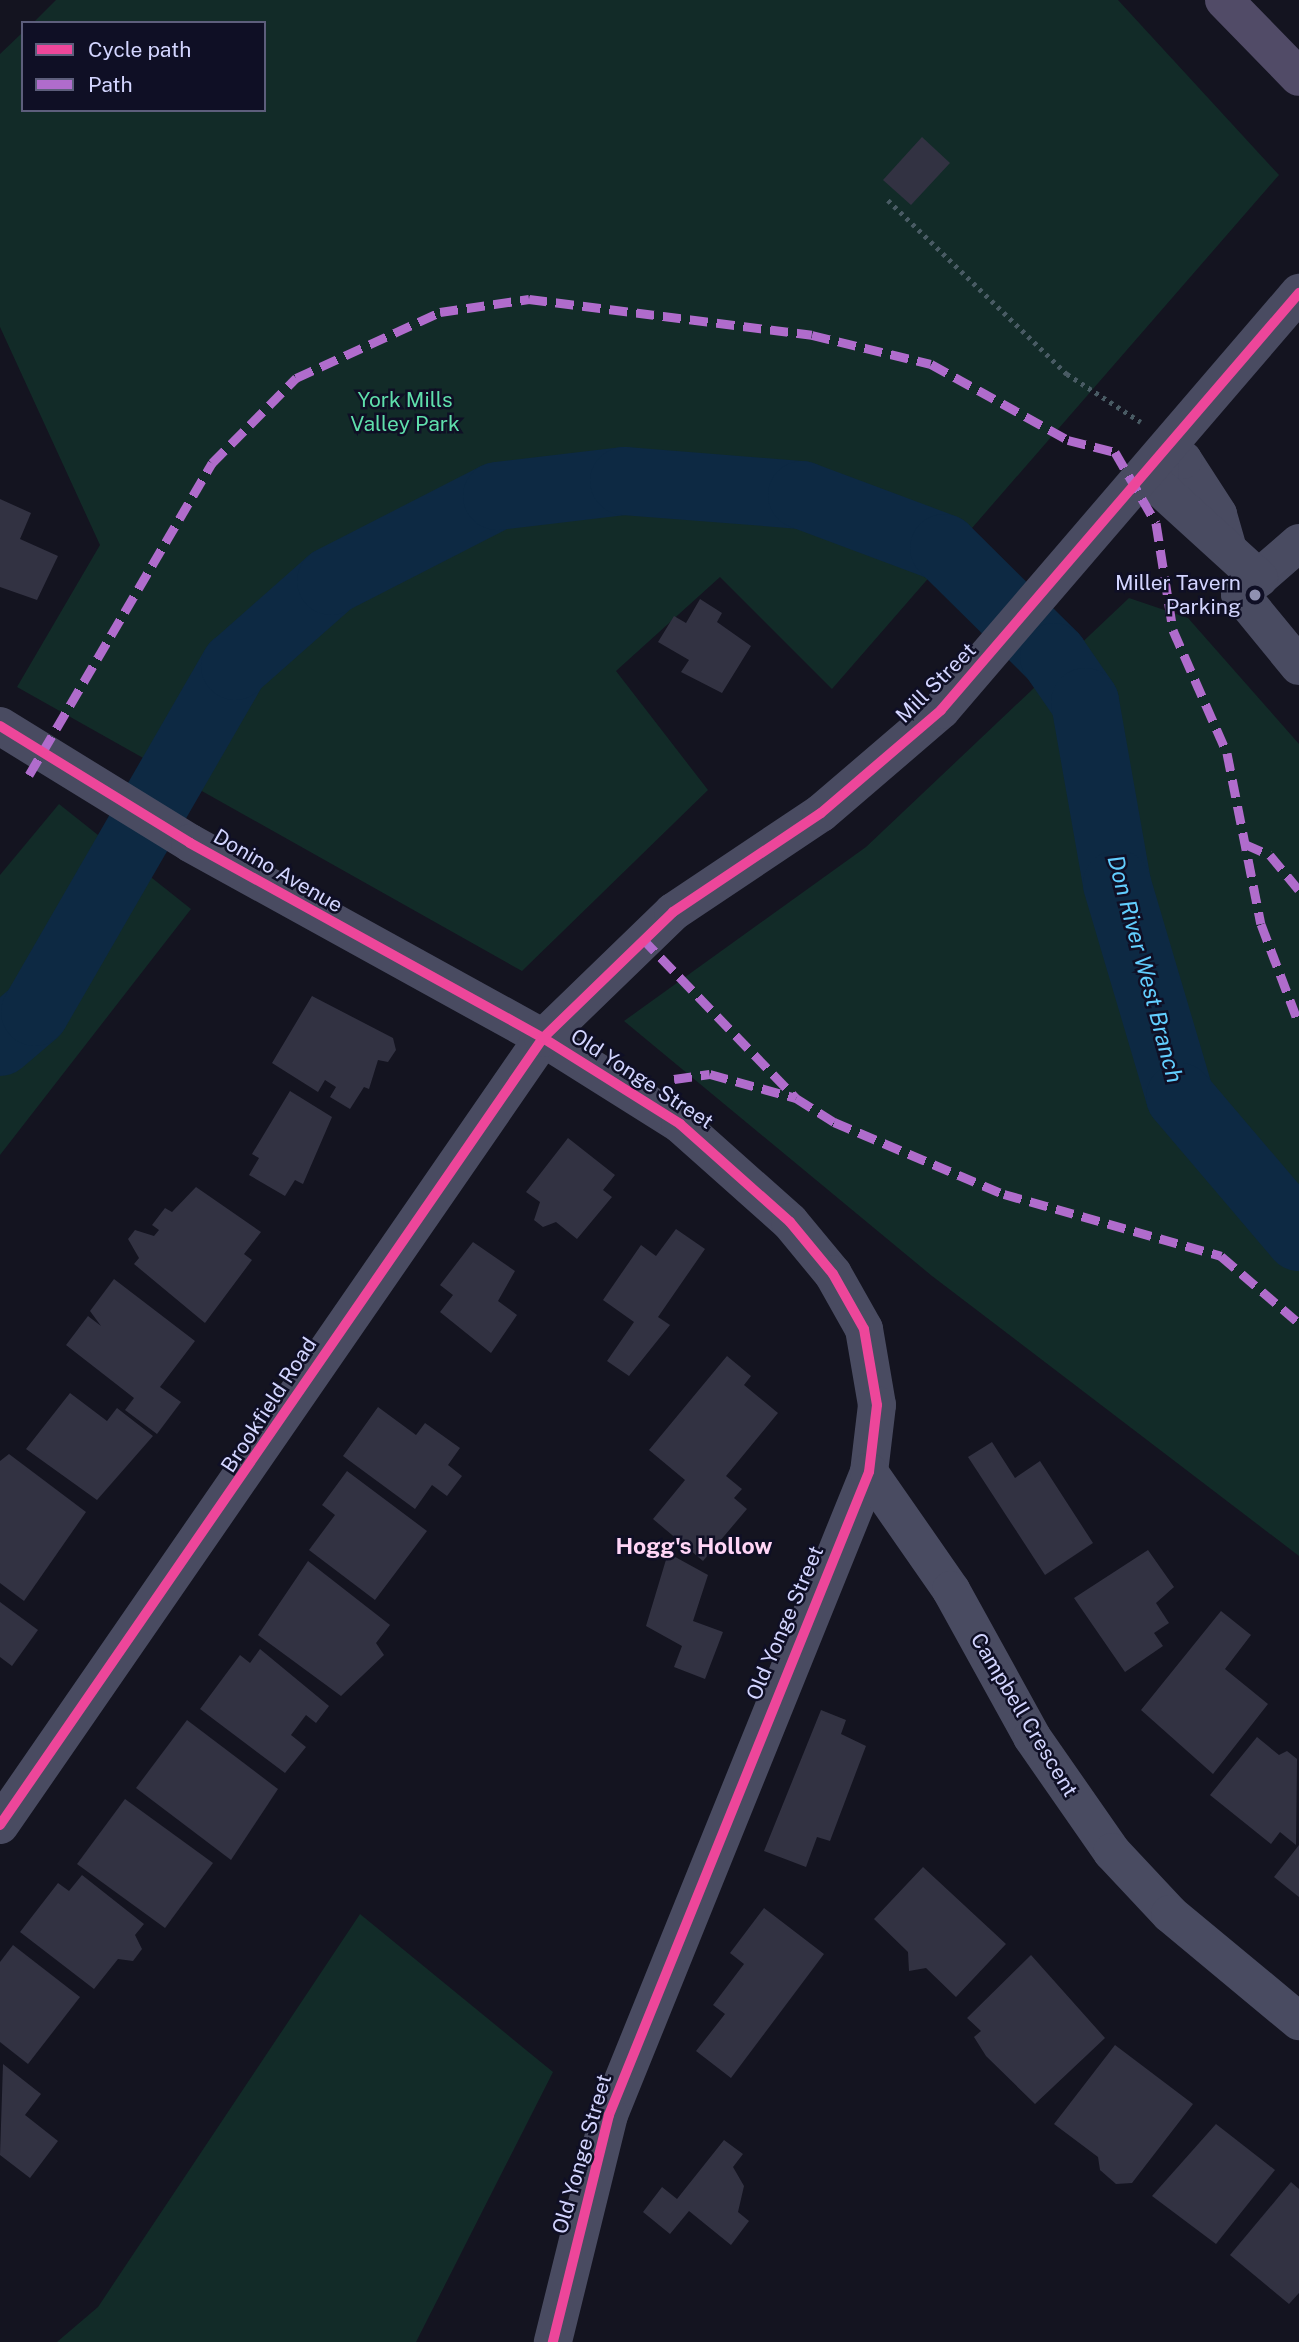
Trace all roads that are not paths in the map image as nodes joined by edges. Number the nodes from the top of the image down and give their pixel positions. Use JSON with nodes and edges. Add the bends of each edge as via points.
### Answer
{"nodes":[{"id":1,"x":1224,"y":0,"type":"edge"},
{"id":2,"x":1299,"y":77,"type":"edge"},
{"id":3,"x":1299,"y":293,"type":"edge"},
{"id":4,"x":1159,"y":459,"type":"junction"},
{"id":5,"x":1299,"y":543,"type":"edge"},
{"id":6,"x":1259,"y":578,"type":"junction"},
{"id":7,"x":1299,"y":666,"type":"edge"},
{"id":8,"x":0,"y":726,"type":"edge"},
{"id":9,"x":543,"y":1038,"type":"junction"},
{"id":10,"x":869,"y":1472,"type":"junction"},
{"id":11,"x":0,"y":1825,"type":"edge"},
{"id":12,"x":1299,"y":2021,"type":"edge"},
{"id":13,"x":552,"y":2342,"type":"edge"}],
"edges":[{"from":1,"to":2,"type":"main road"},
{"from":3,"to":4,"type":"street","name":"Mill Street"},
{"from":4,"to":6,"type":"street","via":[[1183,460],[1218,514],[1227,546]]},
{"from":4,"to":9,"type":"street","name":"Mill Street","via":[[966,685],[821,813],[673,912]]},
{"from":5,"to":6,"type":"street"},
{"from":6,"to":7,"type":"street","via":[[1240,594]]},
{"from":8,"to":9,"type":"street","name":"Donino Avenue","via":[[190,843]]},
{"from":9,"to":10,"type":"street","name":"Old Yonge Street","via":[[718,1152],[833,1274],[856,1311],[873,1362],[877,1405]]},
{"from":9,"to":11,"type":"street","name":"Brookfield Road"},
{"from":10,"to":12,"type":"street","name":"Campbell Crescent","via":[[951,1590],[1032,1737],[1112,1852],[1170,1914]]},
{"from":10,"to":13,"type":"street","name":"Old Yonge Street","via":[[609,2115]]}]}
